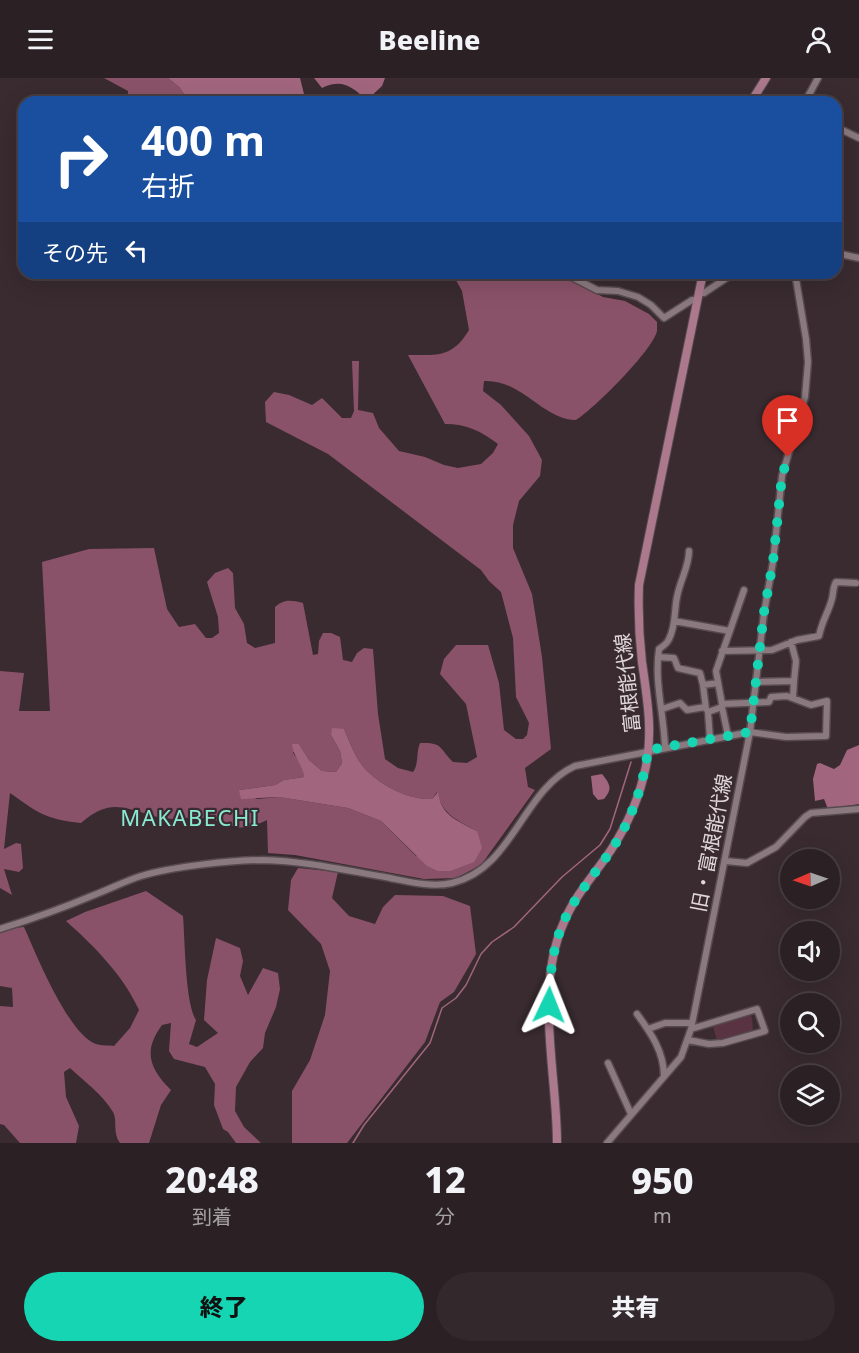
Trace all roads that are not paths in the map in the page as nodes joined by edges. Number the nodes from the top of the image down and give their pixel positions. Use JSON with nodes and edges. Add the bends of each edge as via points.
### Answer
{"nodes":[{"id":1,"x":766,"y":78,"type":"edge"},
{"id":2,"x":818,"y":78,"type":"edge"},
{"id":3,"x":755,"y":96,"type":"edge"},
{"id":4,"x":808,"y":96,"type":"edge"},
{"id":5,"x":842,"y":130,"type":"edge"},
{"id":6,"x":859,"y":138,"type":"edge"},
{"id":7,"x":842,"y":254,"type":"edge"},
{"id":8,"x":859,"y":258,"type":"edge"},
{"id":9,"x":576,"y":279,"type":"edge"},
{"id":10,"x":702,"y":279,"type":"edge"},
{"id":11,"x":725,"y":279,"type":"edge"},
{"id":12,"x":796,"y":279,"type":"edge"},
{"id":13,"x":698,"y":296,"type":"junction"},
{"id":14,"x":689,"y":550,"type":"dead end"},
{"id":15,"x":856,"y":583,"type":"dead end"},
{"id":16,"x":744,"y":590,"type":"dead end"},
{"id":17,"x":674,"y":621,"type":"junction"},
{"id":18,"x":730,"y":631,"type":"junction"},
{"id":19,"x":791,"y":642,"type":"junction"},
{"id":20,"x":722,"y":651,"type":"junction"},
{"id":21,"x":760,"y":652,"type":"junction"},
{"id":22,"x":658,"y":657,"type":"junction"},
{"id":23,"x":794,"y":681,"type":"junction"},
{"id":24,"x":756,"y":682,"type":"junction"},
{"id":25,"x":718,"y":683,"type":"junction"},
{"id":26,"x":703,"y":685,"type":"junction"},
{"id":27,"x":659,"y":698,"type":"junction"},
{"id":28,"x":793,"y":698,"type":"junction"},
{"id":29,"x":648,"y":700,"type":"junction"},
{"id":30,"x":753,"y":702,"type":"junction"},
{"id":31,"x":722,"y":706,"type":"junction"},
{"id":32,"x":662,"y":709,"type":"junction"},
{"id":33,"x":706,"y":710,"type":"junction"},
{"id":34,"x":750,"y":732,"type":"junction"},
{"id":35,"x":728,"y":736,"type":"junction"},
{"id":36,"x":710,"y":739,"type":"junction"},
{"id":37,"x":665,"y":748,"type":"junction"},
{"id":38,"x":648,"y":750,"type":"junction"},
{"id":39,"x":859,"y":809,"type":"edge"},
{"id":40,"x":724,"y":861,"type":"junction"},
{"id":41,"x":0,"y":929,"type":"edge"},
{"id":42,"x":637,"y":1014,"type":"dead end"},
{"id":43,"x":691,"y":1026,"type":"junction"},
{"id":44,"x":648,"y":1029,"type":"junction"},
{"id":45,"x":688,"y":1040,"type":"junction"},
{"id":46,"x":608,"y":1063,"type":"dead end"},
{"id":47,"x":664,"y":1077,"type":"junction"},
{"id":48,"x":631,"y":1114,"type":"junction"},
{"id":49,"x":557,"y":1143,"type":"edge"},
{"id":50,"x":607,"y":1143,"type":"edge"}],
"edges":[{"from":1,"to":3,"type":"main road"},
{"from":2,"to":4,"type":"street"},
{"from":5,"to":6,"type":"street"},
{"from":7,"to":8,"type":"street"},
{"from":9,"to":13,"type":"street","via":[[597,290],[638,297],[664,318]]},
{"from":10,"to":13,"type":"main road","name":"富根能代線"},
{"from":11,"to":13,"type":"street"},
{"from":12,"to":21,"type":"street","name":"旧・富根能代線","via":[[806,339],[807,385],[782,476]]},
{"from":13,"to":29,"type":"main road","name":"富根能代線","via":[[639,585],[638,619]]},
{"from":14,"to":17,"type":"street"},
{"from":15,"to":19,"type":"street","via":[[836,582],[819,636]]},
{"from":16,"to":18,"type":"street"},
{"from":17,"to":18,"type":"street"},
{"from":17,"to":22,"type":"street","via":[[668,642],[659,649]]},
{"from":18,"to":20,"type":"street"},
{"from":19,"to":21,"type":"street"},
{"from":19,"to":23,"type":"street","via":[[796,661]]},
{"from":20,"to":21,"type":"street"},
{"from":20,"to":25,"type":"street","via":[[716,671]]},
{"from":21,"to":24,"type":"street","name":"旧・富根能代線"},
{"from":22,"to":26,"type":"street","via":[[674,658],[678,668],[700,673]]},
{"from":22,"to":27,"type":"street"},
{"from":23,"to":24,"type":"street"},
{"from":23,"to":28,"type":"street"},
{"from":24,"to":30,"type":"street","name":"旧・富根能代線"},
{"from":25,"to":26,"type":"street"},
{"from":25,"to":31,"type":"street"},
{"from":26,"to":33,"type":"street"},
{"from":27,"to":29,"type":"street"},
{"from":27,"to":32,"type":"street"},
{"from":28,"to":30,"type":"street","via":[[771,697],[769,702]]},
{"from":28,"to":34,"type":"street","via":[[811,705],[827,701],[825,736],[786,737]]},
{"from":29,"to":38,"type":"main road","name":"富根能代線"},
{"from":30,"to":31,"type":"street"},
{"from":30,"to":34,"type":"street","name":"旧・富根能代線"},
{"from":31,"to":33,"type":"street"},
{"from":31,"to":35,"type":"street"},
{"from":32,"to":33,"type":"street","via":[[680,703],[687,710]]},
{"from":32,"to":37,"type":"street"},
{"from":33,"to":36,"type":"street"},
{"from":34,"to":35,"type":"street"},
{"from":34,"to":40,"type":"street","name":"旧・富根能代線"},
{"from":35,"to":36,"type":"street"},
{"from":36,"to":37,"type":"street"},
{"from":37,"to":38,"type":"street"},
{"from":38,"to":41,"type":"street","via":[[565,771],[547,785],[496,856],[470,876],[452,883],[417,883],[285,861],[211,865],[141,876],[41,917]]},
{"from":38,"to":49,"type":"main road","name":"富根能代線","via":[[631,814],[573,904],[554,952],[549,1005]]},
{"from":39,"to":40,"type":"street","via":[[812,813],[776,847],[747,863]]},
{"from":40,"to":43,"type":"street","name":"旧・富根能代線"},
{"from":42,"to":44,"type":"street"},
{"from":43,"to":44,"type":"street","via":[[665,1023]]},
{"from":43,"to":45,"type":"street","name":"旧・富根能代線"},
{"from":43,"to":45,"type":"street","via":[[757,1009],[765,1031],[723,1043]]},
{"from":44,"to":47,"type":"street","via":[[662,1056]]},
{"from":45,"to":47,"type":"street","name":"旧・富根能代線","via":[[681,1057]]},
{"from":46,"to":48,"type":"street"},
{"from":47,"to":48,"type":"street","name":"旧・富根能代線"},
{"from":48,"to":50,"type":"street","name":"旧・富根能代線"}]}
